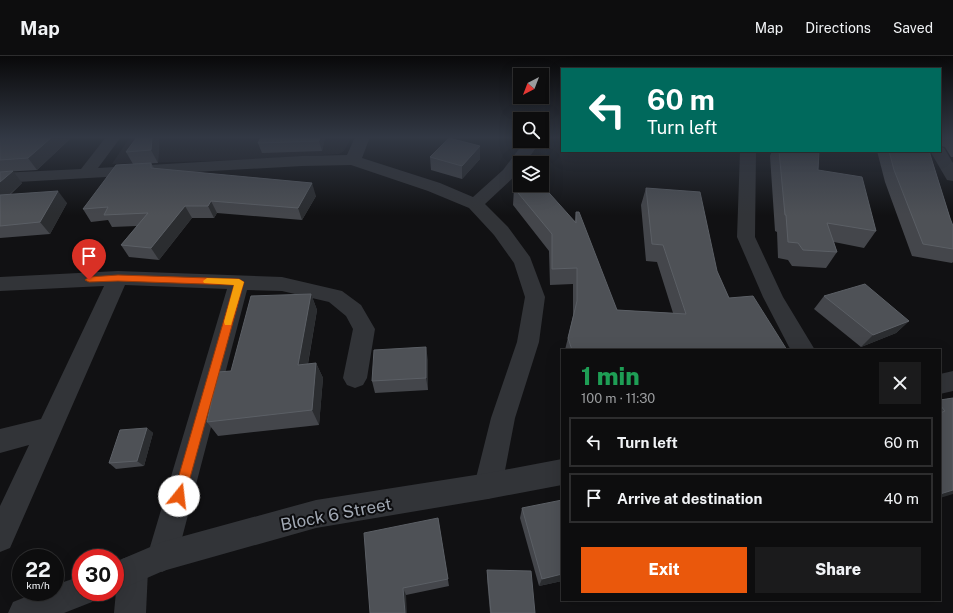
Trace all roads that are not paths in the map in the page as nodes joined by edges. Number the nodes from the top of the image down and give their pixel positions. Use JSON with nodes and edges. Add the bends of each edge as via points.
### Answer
{"nodes":[{"id":1,"x":94,"y":163,"type":"edge"},
{"id":2,"x":263,"y":163,"type":"edge"},
{"id":3,"x":361,"y":163,"type":"edge"},
{"id":4,"x":516,"y":163,"type":"edge"},
{"id":5,"x":748,"y":163,"type":"edge"},
{"id":6,"x":945,"y":163,"type":"edge"},
{"id":7,"x":85,"y":174,"type":"junction"},
{"id":8,"x":953,"y":176,"type":"edge"},
{"id":9,"x":0,"y":178,"type":"edge"},
{"id":10,"x":475,"y":204,"type":"junction"},
{"id":11,"x":118,"y":278,"type":"junction"},
{"id":12,"x":239,"y":282,"type":"junction"},
{"id":13,"x":0,"y":284,"type":"edge"},
{"id":14,"x":803,"y":349,"type":"edge"},
{"id":15,"x":355,"y":378,"type":"dead end"},
{"id":16,"x":953,"y":381,"type":"edge"},
{"id":17,"x":941,"y":384,"type":"edge"},
{"id":18,"x":51,"y":428,"type":"junction"},
{"id":19,"x":0,"y":441,"type":"edge"},
{"id":20,"x":561,"y":472,"type":"edge"},
{"id":21,"x":488,"y":486,"type":"junction"},
{"id":22,"x":0,"y":538,"type":"edge"},
{"id":23,"x":162,"y":557,"type":"junction"},
{"id":24,"x":124,"y":573,"type":"edge"},
{"id":25,"x":72,"y":594,"type":"edge"},
{"id":26,"x":24,"y":613,"type":"edge"},
{"id":27,"x":130,"y":613,"type":"edge"}],
"edges":[{"from":1,"to":7,"type":"street"},
{"from":2,"to":7,"type":"street"},
{"from":3,"to":10,"type":"street","via":[[434,187]]},
{"from":4,"to":10,"type":"street"},
{"from":5,"to":14,"type":"street","via":[[746,238],[772,297]]},
{"from":6,"to":8,"type":"street"},
{"from":7,"to":9,"type":"street"},
{"from":10,"to":21,"type":"street","via":[[501,230],[523,262],[535,297],[528,342],[503,418]]},
{"from":11,"to":12,"type":"street"},
{"from":11,"to":13,"type":"street"},
{"from":11,"to":18,"type":"street"},
{"from":12,"to":15,"type":"street","via":[[282,284],[335,296],[354,311],[364,329]]},
{"from":12,"to":23,"type":"street"},
{"from":16,"to":17,"type":"street"},
{"from":18,"to":19,"type":"street"},
{"from":18,"to":22,"type":"street"},
{"from":20,"to":21,"type":"street","name":"Block 6 Street"},
{"from":21,"to":23,"type":"street","name":"Block 6 Street","via":[[316,514]]},
{"from":23,"to":24,"type":"street","name":"Block 6 Street"},
{"from":24,"to":27,"type":"street"},
{"from":25,"to":26,"type":"street"}]}
